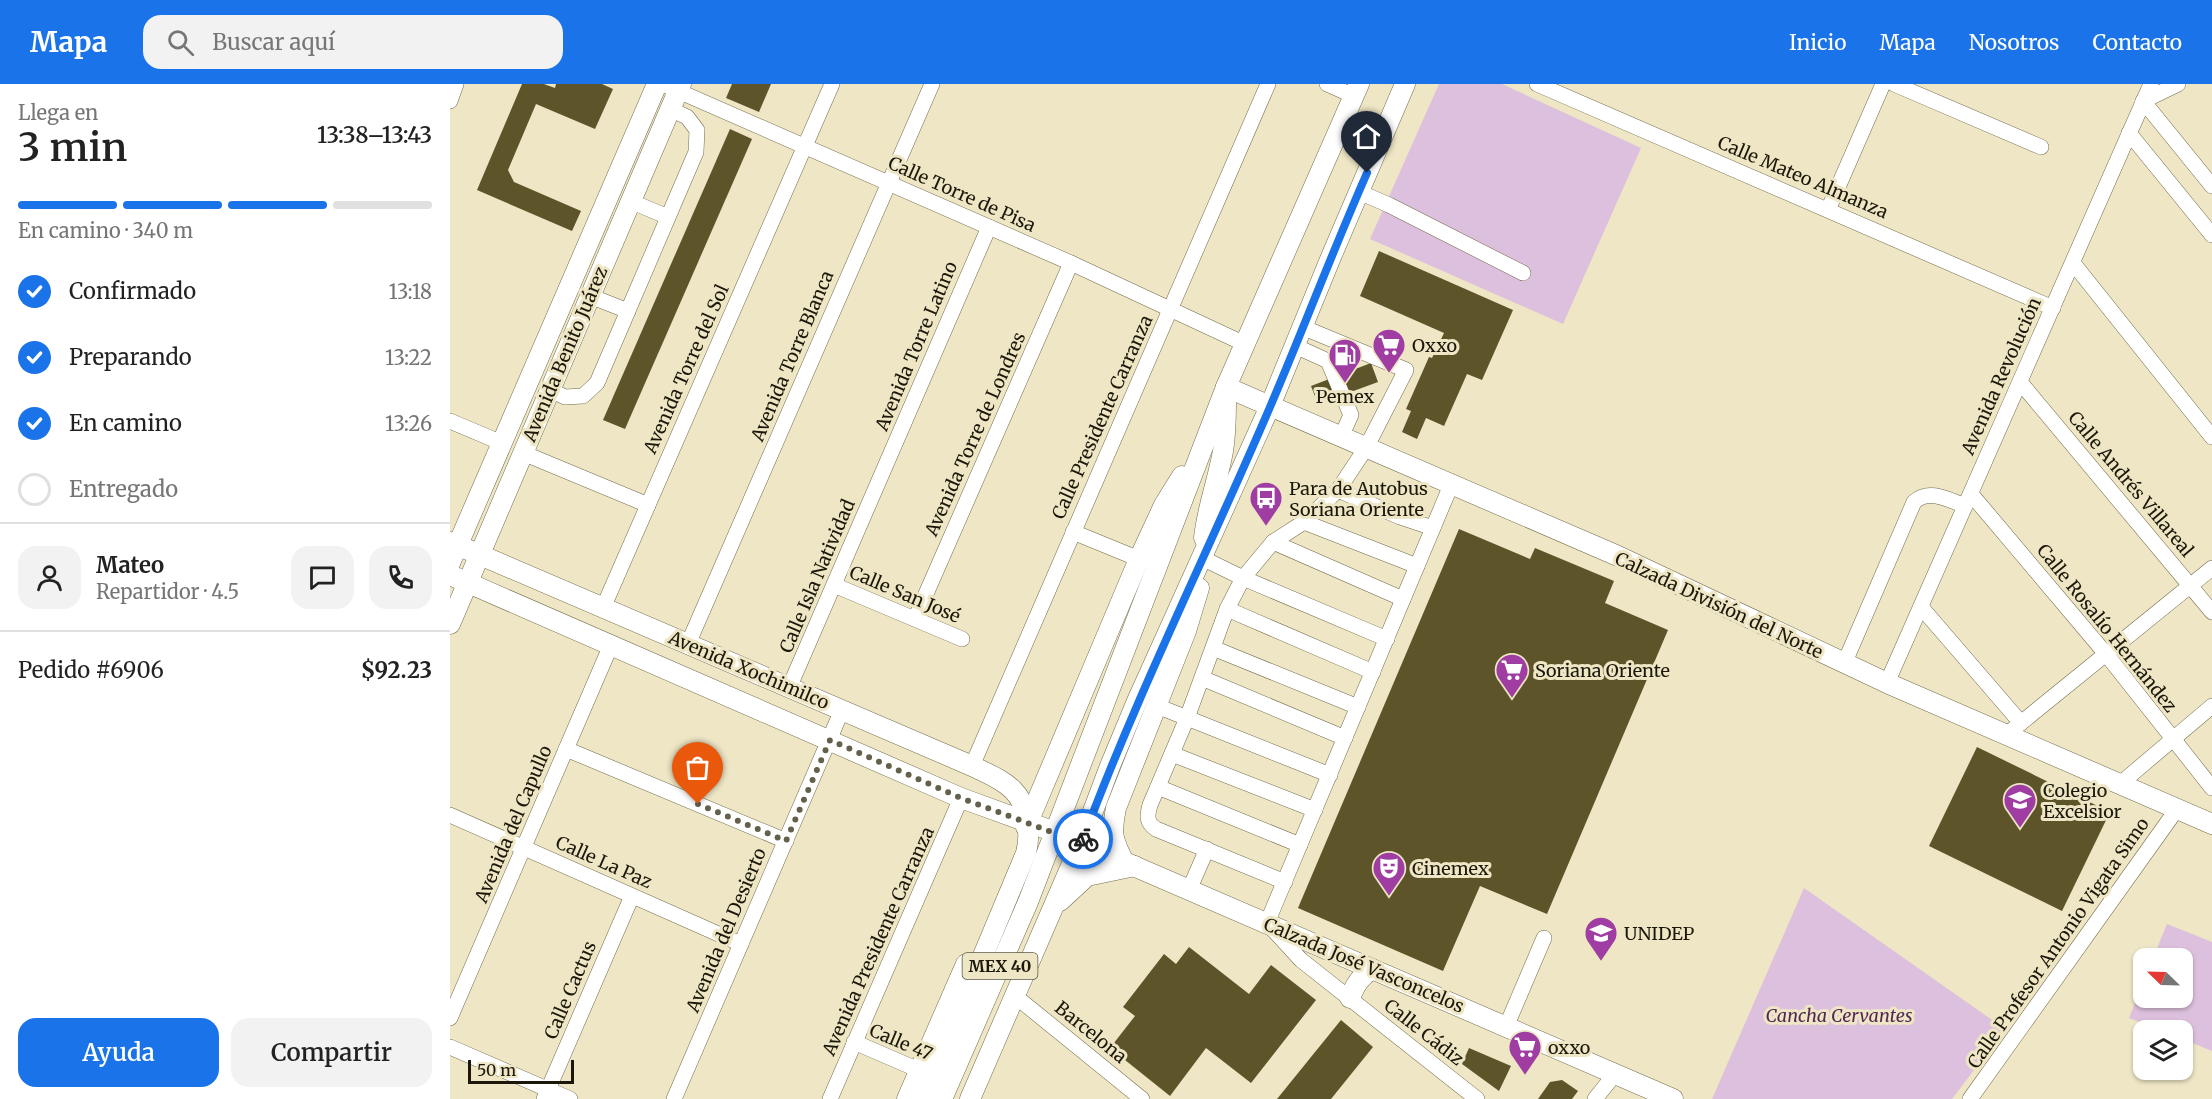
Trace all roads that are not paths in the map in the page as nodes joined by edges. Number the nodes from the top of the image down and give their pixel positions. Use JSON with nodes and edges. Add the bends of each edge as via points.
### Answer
{"nodes":[{"id":1,"x":456,"y":84,"type":"edge"},
{"id":2,"x":657,"y":84,"type":"edge"},
{"id":3,"x":832,"y":84,"type":"edge"},
{"id":4,"x":932,"y":84,"type":"edge"},
{"id":5,"x":1268,"y":84,"type":"edge"},
{"id":6,"x":1327,"y":84,"type":"edge"},
{"id":7,"x":1405,"y":84,"type":"edge"},
{"id":8,"x":1537,"y":84,"type":"edge"},
{"id":9,"x":1883,"y":84,"type":"edge"},
{"id":10,"x":1894,"y":84,"type":"edge"},
{"id":11,"x":2151,"y":84,"type":"edge"},
{"id":12,"x":2178,"y":84,"type":"edge"},
{"id":13,"x":1357,"y":90,"type":"edge"},
{"id":14,"x":679,"y":97,"type":"edge"},
{"id":15,"x":450,"y":101,"type":"edge"},
{"id":16,"x":2143,"y":101,"type":"junction"},
{"id":17,"x":2129,"y":134,"type":"junction"},
{"id":18,"x":805,"y":147,"type":"junction"},
{"id":19,"x":2041,"y":147,"type":"dead end"},
{"id":20,"x":888,"y":183,"type":"junction"},
{"id":21,"x":2212,"y":186,"type":"edge"},
{"id":22,"x":1359,"y":192,"type":"junction"},
{"id":23,"x":630,"y":201,"type":"junction"},
{"id":24,"x":1828,"y":210,"type":"junction"},
{"id":25,"x":668,"y":218,"type":"junction"},
{"id":26,"x":989,"y":227,"type":"junction"},
{"id":27,"x":2212,"y":235,"type":"edge"},
{"id":28,"x":2073,"y":262,"type":"junction"},
{"id":29,"x":1071,"y":264,"type":"junction"},
{"id":30,"x":1523,"y":273,"type":"dead end"},
{"id":31,"x":590,"y":296,"type":"junction"},
{"id":32,"x":2053,"y":308,"type":"junction"},
{"id":33,"x":1170,"y":310,"type":"junction"},
{"id":34,"x":628,"y":311,"type":"junction"},
{"id":35,"x":1302,"y":327,"type":"junction"},
{"id":36,"x":1245,"y":344,"type":"junction"},
{"id":37,"x":1295,"y":346,"type":"junction"},
{"id":38,"x":2020,"y":382,"type":"junction"},
{"id":39,"x":1226,"y":387,"type":"junction"},
{"id":40,"x":549,"y":390,"type":"junction"},
{"id":41,"x":1270,"y":406,"type":"junction"},
{"id":42,"x":450,"y":421,"type":"edge"},
{"id":43,"x":2212,"y":437,"type":"edge"},
{"id":44,"x":1341,"y":438,"type":"junction"},
{"id":45,"x":502,"y":443,"type":"junction"},
{"id":46,"x":1204,"y":445,"type":"junction"},
{"id":47,"x":1366,"y":448,"type":"junction"},
{"id":48,"x":523,"y":453,"type":"junction"},
{"id":49,"x":880,"y":480,"type":"joint"},
{"id":50,"x":1451,"y":485,"type":"junction"},
{"id":51,"x":1338,"y":490,"type":"junction"},
{"id":52,"x":1968,"y":500,"type":"junction"},
{"id":53,"x":648,"y":505,"type":"junction"},
{"id":54,"x":1304,"y":522,"type":"junction"},
{"id":55,"x":1433,"y":528,"type":"junction"},
{"id":56,"x":1074,"y":532,"type":"junction"},
{"id":57,"x":1273,"y":542,"type":"junction"},
{"id":58,"x":453,"y":550,"type":"edge"},
{"id":59,"x":480,"y":555,"type":"junction"},
{"id":60,"x":1202,"y":558,"type":"junction"},
{"id":61,"x":1139,"y":560,"type":"junction"},
{"id":62,"x":1417,"y":566,"type":"junction"},
{"id":63,"x":2212,"y":568,"type":"edge"},
{"id":64,"x":1243,"y":578,"type":"junction"},
{"id":65,"x":459,"y":579,"type":"edge"},
{"id":66,"x":834,"y":585,"type":"junction"},
{"id":67,"x":2190,"y":585,"type":"junction"},
{"id":68,"x":1403,"y":599,"type":"junction"},
{"id":69,"x":1921,"y":607,"type":"junction"},
{"id":70,"x":603,"y":608,"type":"junction"},
{"id":71,"x":1227,"y":609,"type":"junction"},
{"id":72,"x":2212,"y":612,"type":"edge"},
{"id":73,"x":915,"y":619,"type":"junction"},
{"id":74,"x":450,"y":624,"type":"edge"},
{"id":75,"x":962,"y":639,"type":"dead end"},
{"id":76,"x":1387,"y":639,"type":"junction"},
{"id":77,"x":688,"y":644,"type":"junction"},
{"id":78,"x":611,"y":645,"type":"junction"},
{"id":79,"x":1213,"y":648,"type":"junction"},
{"id":80,"x":2106,"y":654,"type":"junction"},
{"id":81,"x":1844,"y":664,"type":"junction"},
{"id":82,"x":1373,"y":672,"type":"junction"},
{"id":83,"x":1202,"y":678,"type":"junction"},
{"id":84,"x":1887,"y":683,"type":"junction"},
{"id":85,"x":789,"y":688,"type":"junction"},
{"id":86,"x":1157,"y":706,"type":"junction"},
{"id":87,"x":1358,"y":706,"type":"junction"},
{"id":88,"x":2212,"y":706,"type":"edge"},
{"id":89,"x":842,"y":710,"type":"junction"},
{"id":90,"x":1187,"y":718,"type":"junction"},
{"id":91,"x":2014,"y":729,"type":"junction"},
{"id":92,"x":1345,"y":738,"type":"junction"},
{"id":93,"x":830,"y":740,"type":"junction"},
{"id":94,"x":2172,"y":740,"type":"junction"},
{"id":95,"x":566,"y":749,"type":"junction"},
{"id":96,"x":1172,"y":754,"type":"junction"},
{"id":97,"x":972,"y":766,"type":"junction"},
{"id":98,"x":1330,"y":775,"type":"junction"},
{"id":99,"x":2120,"y":784,"type":"junction"},
{"id":100,"x":1158,"y":787,"type":"junction"},
{"id":101,"x":2212,"y":788,"type":"edge"},
{"id":102,"x":961,"y":798,"type":"junction"},
{"id":103,"x":2177,"y":809,"type":"junction"},
{"id":104,"x":1315,"y":810,"type":"junction"},
{"id":105,"x":450,"y":815,"type":"edge"},
{"id":106,"x":1028,"y":822,"type":"junction"},
{"id":107,"x":2212,"y":824,"type":"edge"},
{"id":108,"x":1054,"y":832,"type":"junction"},
{"id":109,"x":786,"y":841,"type":"junction"},
{"id":110,"x":1081,"y":843,"type":"junction"},
{"id":111,"x":1300,"y":845,"type":"junction"},
{"id":112,"x":524,"y":848,"type":"junction"},
{"id":113,"x":1207,"y":849,"type":"junction"},
{"id":114,"x":1130,"y":864,"type":"junction"},
{"id":115,"x":1285,"y":882,"type":"junction"},
{"id":116,"x":1190,"y":890,"type":"junction"},
{"id":117,"x":632,"y":896,"type":"junction"},
{"id":118,"x":1052,"y":910,"type":"junction"},
{"id":119,"x":1267,"y":923,"type":"junction"},
{"id":120,"x":1544,"y":938,"type":"dead end"},
{"id":121,"x":741,"y":944,"type":"junction"},
{"id":122,"x":1372,"y":969,"type":"junction"},
{"id":123,"x":1015,"y":996,"type":"junction"},
{"id":124,"x":1350,"y":998,"type":"junction"},
{"id":125,"x":450,"y":1018,"type":"edge"},
{"id":126,"x":1506,"y":1027,"type":"junction"},
{"id":127,"x":854,"y":1042,"type":"junction"},
{"id":128,"x":450,"y":1047,"type":"edge"},
{"id":129,"x":926,"y":1074,"type":"junction"},
{"id":130,"x":1615,"y":1074,"type":"junction"},
{"id":131,"x":546,"y":1094,"type":"edge"},
{"id":132,"x":570,"y":1099,"type":"edge"},
{"id":133,"x":674,"y":1099,"type":"edge"},
{"id":134,"x":830,"y":1099,"type":"edge"},
{"id":135,"x":907,"y":1099,"type":"edge"},
{"id":136,"x":923,"y":1099,"type":"edge"},
{"id":137,"x":942,"y":1099,"type":"edge"},
{"id":138,"x":970,"y":1099,"type":"edge"},
{"id":139,"x":1142,"y":1099,"type":"edge"},
{"id":140,"x":1477,"y":1099,"type":"edge"},
{"id":141,"x":1594,"y":1099,"type":"edge"},
{"id":142,"x":1673,"y":1099,"type":"edge"},
{"id":143,"x":1970,"y":1099,"type":"edge"}],
"edges":[{"from":1,"to":15,"type":"street"},
{"from":2,"to":45,"type":"main road","name":"Avenida Benito Juárez"},
{"from":3,"to":18,"type":"street","name":"Avenida Torre del Sol"},
{"from":4,"to":20,"type":"street","name":"Avenida Torre Blanca"},
{"from":5,"to":33,"type":"street","name":"Calle Presidente Carranza"},
{"from":6,"to":13,"type":"street"},
{"from":7,"to":22,"type":"main road","number":"MEX 40"},
{"from":8,"to":24,"type":"street","name":"Calle Mateo Almanza"},
{"from":9,"to":24,"type":"street"},
{"from":10,"to":19,"type":"street"},
{"from":11,"to":16,"type":"street","name":"Avenida Revolución"},
{"from":12,"to":16,"type":"street"},
{"from":13,"to":36,"type":"main road","number":"MEX 40"},
{"from":14,"to":18,"type":"street","name":"Calle Torre de Pisa"},
{"from":14,"to":23,"type":"main road","name":"Avenida Benito Juárez"},
{"from":14,"to":25,"type":"street","via":[[697,130],[696,152]]},
{"from":16,"to":17,"type":"street","name":"Avenida Revolución"},
{"from":16,"to":21,"type":"street"},
{"from":17,"to":27,"type":"street"},
{"from":17,"to":28,"type":"street","name":"Avenida Revolución"},
{"from":18,"to":20,"type":"street","name":"Calle Torre de Pisa"},
{"from":18,"to":53,"type":"street","name":"Avenida Torre del Sol"},
{"from":20,"to":26,"type":"street","name":"Calle Torre de Pisa"},
{"from":20,"to":77,"type":"street","name":"Avenida Torre Blanca"},
{"from":22,"to":30,"type":"street"},
{"from":22,"to":35,"type":"main road","number":"MEX 40"},
{"from":23,"to":25,"type":"street"},
{"from":23,"to":31,"type":"main road","name":"Avenida Benito Juárez"},
{"from":24,"to":32,"type":"street","name":"Calle Mateo Almanza"},
{"from":25,"to":34,"type":"street"},
{"from":26,"to":29,"type":"street","name":"Calle Torre de Pisa"},
{"from":26,"to":49,"type":"street","name":"Avenida Torre Latino"},
{"from":28,"to":32,"type":"street","name":"Avenida Revolución"},
{"from":28,"to":43,"type":"street"},
{"from":29,"to":33,"type":"street","name":"Calle Torre de Pisa"},
{"from":29,"to":73,"type":"street","name":"Avenida Torre de Londres"},
{"from":31,"to":34,"type":"street"},
{"from":31,"to":40,"type":"main road","name":"Avenida Benito Juárez"},
{"from":32,"to":38,"type":"street","name":"Avenida Revolución"},
{"from":33,"to":36,"type":"street","name":"Calle Torre de Pisa"},
{"from":33,"to":56,"type":"street","name":"Calle Presidente Carranza"},
{"from":34,"to":40,"type":"street","via":[[597,383],[583,396],[565,397]]},
{"from":35,"to":37,"type":"main road","number":"MEX 40"},
{"from":35,"to":47,"type":"street","via":[[1406,370]]},
{"from":36,"to":39,"type":"main road","number":"MEX 40"},
{"from":37,"to":41,"type":"main road","number":"MEX 40"},
{"from":37,"to":44,"type":"street","via":[[1328,361],[1351,415]]},
{"from":38,"to":52,"type":"street","name":"Avenida Revolución"},
{"from":38,"to":67,"type":"street","name":"Calle Andrés Villareal"},
{"from":39,"to":41,"type":"main road","name":"Calzada División del Norte"},
{"from":39,"to":46,"type":"main road","number":"MEX 40"},
{"from":39,"to":60,"type":"main road","via":[[1226,431],[1207,515]]},
{"from":40,"to":48,"type":"main road","name":"Avenida Benito Juárez"},
{"from":41,"to":44,"type":"main road","name":"Calzada División del Norte"},
{"from":41,"to":60,"type":"main road","number":"MEX 40"},
{"from":42,"to":45,"type":"street"},
{"from":44,"to":47,"type":"main road","name":"Calzada División del Norte"},
{"from":45,"to":58,"type":"main road","name":"Avenida Benito Juárez"},
{"from":46,"to":61,"type":"main road","via":[[1176,485]]},
{"from":46,"to":108,"type":"main road","number":"MEX 40"},
{"from":47,"to":50,"type":"main road","name":"Calzada División del Norte"},
{"from":47,"to":51,"type":"street"},
{"from":48,"to":53,"type":"street"},
{"from":48,"to":59,"type":"main road","name":"Avenida Benito Juárez"},
{"from":49,"to":66,"type":"street","name":"Calle Isla Natividad"},
{"from":50,"to":55,"type":"street"},
{"from":50,"to":81,"type":"main road","name":"Calzada División del Norte","via":[[1618,556]]},
{"from":51,"to":54,"type":"street"},
{"from":51,"to":55,"type":"street"},
{"from":52,"to":69,"type":"street","name":"Avenida Revolución"},
{"from":52,"to":80,"type":"street","name":"Calle Rosalío Hernández"},
{"from":52,"to":81,"type":"street","via":[[1927,495],[1914,502]]},
{"from":53,"to":70,"type":"street","name":"Avenida Torre del Sol"},
{"from":54,"to":57,"type":"street"},
{"from":54,"to":62,"type":"street"},
{"from":55,"to":62,"type":"street"},
{"from":56,"to":61,"type":"street"},
{"from":56,"to":97,"type":"street","name":"Calle Presidente Carranza"},
{"from":57,"to":64,"type":"street"},
{"from":57,"to":68,"type":"street"},
{"from":58,"to":59,"type":"main road","name":"Avenida Xochimilco"},
{"from":59,"to":65,"type":"main road","name":"Avenida Benito Juárez"},
{"from":59,"to":70,"type":"main road","name":"Avenida Xochimilco"},
{"from":60,"to":64,"type":"street"},
{"from":60,"to":86,"type":"main road","via":[[1197,596]]},
{"from":60,"to":110,"type":"main road","number":"MEX 40","via":[[1132,712]]},
{"from":61,"to":106,"type":"main road"},
{"from":62,"to":68,"type":"street"},
{"from":63,"to":67,"type":"street"},
{"from":64,"to":71,"type":"street"},
{"from":64,"to":76,"type":"street"},
{"from":65,"to":74,"type":"main road","name":"Avenida Benito Juárez"},
{"from":65,"to":78,"type":"main road","name":"Avenida Xochimilco"},
{"from":66,"to":73,"type":"street","name":"Calle San José"},
{"from":66,"to":85,"type":"street","name":"Calle Isla Natividad"},
{"from":67,"to":72,"type":"street","name":"Calle Andrés Villareal"},
{"from":67,"to":80,"type":"street"},
{"from":68,"to":76,"type":"street"},
{"from":69,"to":84,"type":"street","name":"Avenida Revolución"},
{"from":69,"to":91,"type":"street"},
{"from":70,"to":77,"type":"main road","name":"Avenida Xochimilco"},
{"from":71,"to":79,"type":"street"},
{"from":71,"to":82,"type":"street"},
{"from":73,"to":75,"type":"street","name":"Calle San José"},
{"from":76,"to":82,"type":"street"},
{"from":77,"to":85,"type":"main road","name":"Avenida Xochimilco"},
{"from":78,"to":93,"type":"main road","name":"Avenida Xochimilco"},
{"from":78,"to":95,"type":"street","name":"Avenida del Capullo"},
{"from":79,"to":83,"type":"street"},
{"from":79,"to":87,"type":"street"},
{"from":80,"to":91,"type":"street"},
{"from":80,"to":94,"type":"street","name":"Calle Rosalío Hernández"},
{"from":81,"to":84,"type":"main road","name":"Calzada División del Norte"},
{"from":82,"to":87,"type":"street"},
{"from":83,"to":90,"type":"street"},
{"from":83,"to":92,"type":"street"},
{"from":84,"to":91,"type":"main road","name":"Calzada División del Norte"},
{"from":85,"to":89,"type":"main road","name":"Avenida Xochimilco"},
{"from":86,"to":90,"type":"street"},
{"from":86,"to":114,"type":"main road","via":[[1112,826],[1113,841]]},
{"from":87,"to":92,"type":"street"},
{"from":88,"to":94,"type":"street"},
{"from":89,"to":93,"type":"street","name":"Avenida del Desierto"},
{"from":89,"to":97,"type":"main road","name":"Avenida Xochimilco"},
{"from":90,"to":96,"type":"street"},
{"from":90,"to":98,"type":"street"},
{"from":91,"to":99,"type":"main road","name":"Calzada División del Norte"},
{"from":92,"to":98,"type":"street"},
{"from":93,"to":102,"type":"main road","name":"Avenida Xochimilco"},
{"from":93,"to":109,"type":"street","name":"Avenida del Desierto"},
{"from":94,"to":99,"type":"street"},
{"from":94,"to":101,"type":"street","name":"Calle Rosalío Hernández"},
{"from":95,"to":109,"type":"street"},
{"from":95,"to":112,"type":"street","name":"Avenida del Capullo"},
{"from":96,"to":100,"type":"street"},
{"from":96,"to":104,"type":"street"},
{"from":97,"to":106,"type":"main road","name":"Avenida Xochimilco","via":[[1013,790]]},
{"from":98,"to":104,"type":"street"},
{"from":99,"to":103,"type":"main road","name":"Calzada División del Norte"},
{"from":100,"to":111,"type":"street"},
{"from":100,"to":113,"type":"street","via":[[1148,812],[1150,825]]},
{"from":102,"to":106,"type":"main road","name":"Avenida Xochimilco"},
{"from":102,"to":127,"type":"street","name":"Avenida Presidente Carranza"},
{"from":103,"to":107,"type":"main road","name":"Calzada División del Norte"},
{"from":103,"to":143,"type":"street","name":"Calle Profesor Antonio Vigata Simo"},
{"from":104,"to":111,"type":"street"},
{"from":105,"to":112,"type":"street","name":"Calle La Paz"},
{"from":106,"to":108,"type":"main road","name":"Avenida Xochimilco"},
{"from":106,"to":129,"type":"main road"},
{"from":108,"to":110,"type":"main road","name":"Calzada José Vasconcelos"},
{"from":108,"to":137,"type":"main road","number":"MEX 40","via":[[1028,902]]},
{"from":109,"to":121,"type":"street","name":"Avenida del Desierto"},
{"from":110,"to":114,"type":"main road","name":"Calzada José Vasconcelos"},
{"from":110,"to":118,"type":"main road","number":"MEX 40"},
{"from":111,"to":115,"type":"street"},
{"from":112,"to":117,"type":"street","name":"Calle La Paz"},
{"from":112,"to":125,"type":"street","name":"Avenida del Capullo"},
{"from":113,"to":115,"type":"street"},
{"from":113,"to":116,"type":"street"},
{"from":114,"to":116,"type":"main road","name":"Calzada José Vasconcelos"},
{"from":114,"to":118,"type":"main road","via":[[1087,876]]},
{"from":115,"to":119,"type":"street"},
{"from":116,"to":119,"type":"main road","name":"Calzada José Vasconcelos"},
{"from":117,"to":121,"type":"street","name":"Calle La Paz"},
{"from":117,"to":131,"type":"street","name":"Calle Cactus"},
{"from":118,"to":123,"type":"main road","number":"MEX 40"},
{"from":119,"to":122,"type":"main road","name":"Calzada José Vasconcelos"},
{"from":119,"to":124,"type":"street","name":"Calle Cádiz","via":[[1301,960]]},
{"from":120,"to":126,"type":"street"},
{"from":121,"to":133,"type":"street","name":"Avenida del Desierto"},
{"from":122,"to":124,"type":"main road","via":[[1354,986]]},
{"from":122,"to":126,"type":"main road","name":"Calzada José Vasconcelos"},
{"from":123,"to":138,"type":"main road","number":"MEX 40"},
{"from":123,"to":139,"type":"street","name":"Barcelona"},
{"from":124,"to":140,"type":"street","name":"Calle Cádiz"},
{"from":126,"to":130,"type":"main road","name":"Calzada José Vasconcelos"},
{"from":127,"to":129,"type":"street","name":"Calle 47"},
{"from":127,"to":134,"type":"street","name":"Avenida Presidente Carranza"},
{"from":128,"to":131,"type":"street"},
{"from":129,"to":135,"type":"main road"},
{"from":129,"to":136,"type":"main road"},
{"from":130,"to":141,"type":"street"},
{"from":130,"to":142,"type":"main road","name":"Calzada José Vasconcelos"},
{"from":131,"to":132,"type":"street"}]}
